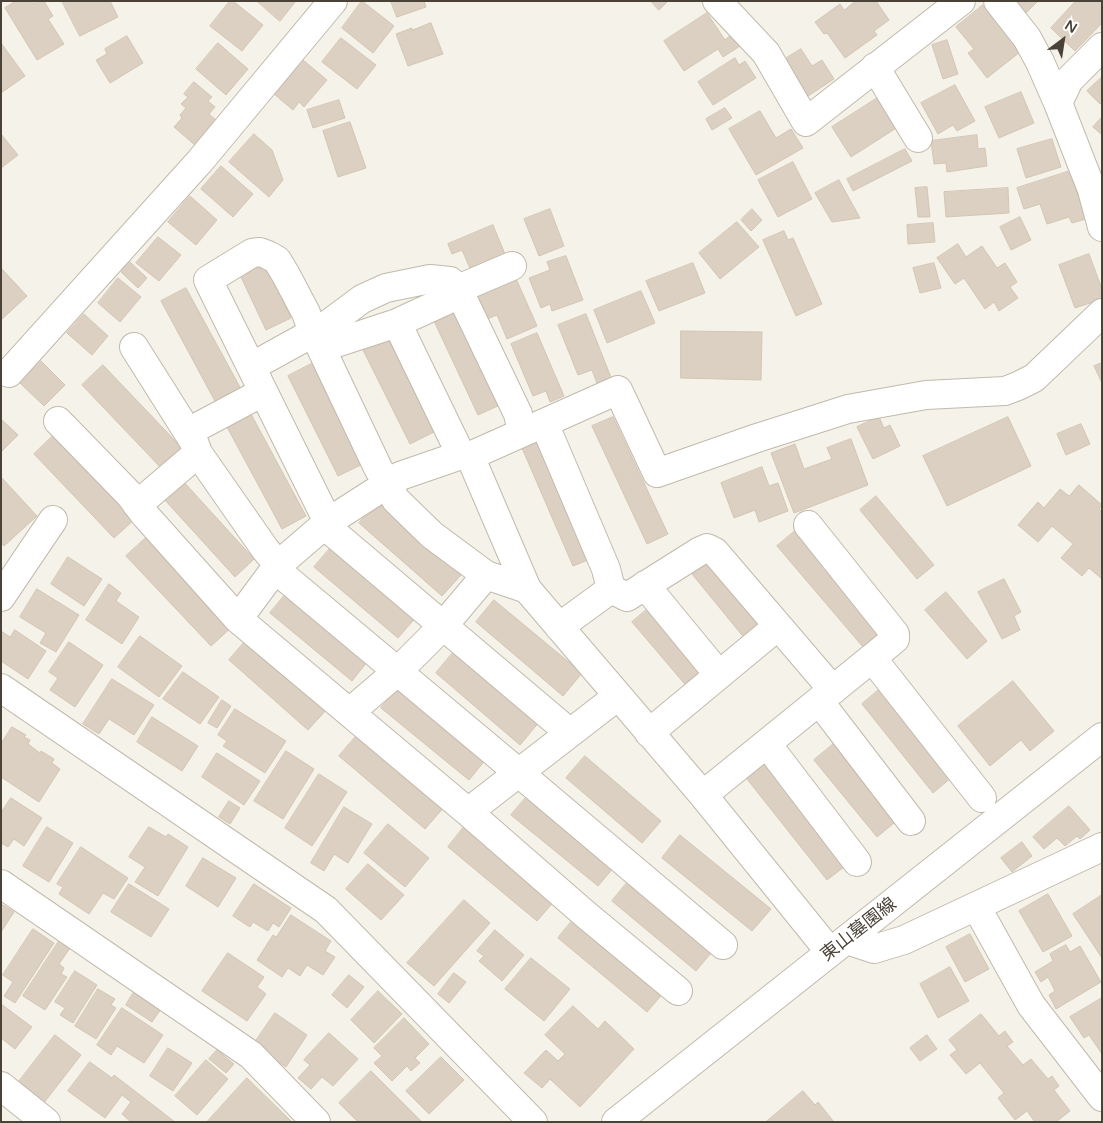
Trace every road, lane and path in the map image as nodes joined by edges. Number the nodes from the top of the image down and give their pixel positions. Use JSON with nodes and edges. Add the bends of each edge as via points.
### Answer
{"nodes":[{"id":1,"x":333,"y":1,"type":"edge"},
{"id":2,"x":718,"y":1,"type":"edge"},
{"id":3,"x":960,"y":1,"type":"edge"},
{"id":4,"x":998,"y":1,"type":"edge"},
{"id":5,"x":1102,"y":47,"type":"edge"},
{"id":6,"x":875,"y":67,"type":"junction"},
{"id":7,"x":1058,"y":103,"type":"junction"},
{"id":8,"x":918,"y":138,"type":"dead end"},
{"id":9,"x":1102,"y":227,"type":"edge"},
{"id":10,"x":512,"y":266,"type":"dead end"},
{"id":11,"x":459,"y":291,"type":"junction"},
{"id":12,"x":1102,"y":313,"type":"edge"},
{"id":13,"x":397,"y":322,"type":"junction"},
{"id":14,"x":317,"y":340,"type":"junction"},
{"id":15,"x":134,"y":347,"type":"dead end"},
{"id":16,"x":251,"y":367,"type":"junction"},
{"id":17,"x":9,"y":373,"type":"dead end"},
{"id":18,"x":263,"y":392,"type":"junction"},
{"id":19,"x":58,"y":421,"type":"dead end"},
{"id":20,"x":533,"y":428,"type":"junction"},
{"id":21,"x":193,"y":443,"type":"junction"},
{"id":22,"x":466,"y":456,"type":"junction"},
{"id":23,"x":386,"y":484,"type":"junction"},
{"id":24,"x":137,"y":504,"type":"junction"},
{"id":25,"x":53,"y":520,"type":"dead end"},
{"id":26,"x":326,"y":524,"type":"junction"},
{"id":27,"x":808,"y":525,"type":"dead end"},
{"id":28,"x":276,"y":567,"type":"junction"},
{"id":29,"x":486,"y":575,"type":"junction"},
{"id":30,"x":646,"y":586,"type":"junction"},
{"id":31,"x":527,"y":589,"type":"junction"},
{"id":32,"x":611,"y":589,"type":"junction"},
{"id":33,"x":1,"y":597,"type":"edge"},
{"id":34,"x":238,"y":619,"type":"junction"},
{"id":35,"x":443,"y":626,"type":"junction"},
{"id":36,"x":778,"y":626,"type":"junction"},
{"id":37,"x":559,"y":627,"type":"junction"},
{"id":38,"x":872,"y":658,"type":"junction"},
{"id":39,"x":398,"y":671,"type":"junction"},
{"id":40,"x":719,"y":675,"type":"junction"},
{"id":41,"x":1,"y":688,"type":"edge"},
{"id":42,"x":618,"y":696,"type":"junction"},
{"id":43,"x":826,"y":696,"type":"junction"},
{"id":44,"x":350,"y":712,"type":"junction"},
{"id":45,"x":570,"y":733,"type":"junction"},
{"id":46,"x":649,"y":733,"type":"junction"},
{"id":47,"x":1102,"y":738,"type":"edge"},
{"id":48,"x":767,"y":744,"type":"junction"},
{"id":49,"x":519,"y":773,"type":"junction"},
{"id":50,"x":703,"y":795,"type":"junction"},
{"id":51,"x":982,"y":798,"type":"dead end"},
{"id":52,"x":468,"y":812,"type":"junction"},
{"id":53,"x":911,"y":821,"type":"dead end"},
{"id":54,"x":1102,"y":847,"type":"edge"},
{"id":55,"x":857,"y":862,"type":"dead end"},
{"id":56,"x":1,"y":884,"type":"edge"},
{"id":57,"x":976,"y":906,"type":"junction"},
{"id":58,"x":723,"y":945,"type":"dead end"},
{"id":59,"x":839,"y":946,"type":"junction"},
{"id":60,"x":678,"y":990,"type":"dead end"},
{"id":61,"x":1,"y":1086,"type":"edge"},
{"id":62,"x":1102,"y":1097,"type":"edge"},
{"id":63,"x":46,"y":1122,"type":"edge"},
{"id":64,"x":316,"y":1122,"type":"edge"},
{"id":65,"x":533,"y":1122,"type":"edge"},
{"id":66,"x":616,"y":1122,"type":"edge"}],
"edges":[{"from":1,"to":17,"type":"street","via":[[200,161]]},
{"from":2,"to":6,"type":"street","via":[[766,53],[806,122]]},
{"from":3,"to":6,"type":"street"},
{"from":4,"to":7,"type":"street","via":[[1027,38]]},
{"from":5,"to":7,"type":"street","via":[[1069,80]]},
{"from":6,"to":8,"type":"street"},
{"from":7,"to":9,"type":"street","via":[[1092,190]]},
{"from":10,"to":11,"type":"street"},
{"from":11,"to":13,"type":"street"},
{"from":11,"to":14,"type":"street","via":[[450,281],[430,279],[386,288],[362,298],[328,325]]},
{"from":11,"to":20,"type":"street","via":[[518,414]]},
{"from":12,"to":20,"type":"street","via":[[1034,378],[1018,386],[848,409],[657,473],[618,390]]},
{"from":13,"to":14,"type":"street"},
{"from":13,"to":22,"type":"street"},
{"from":14,"to":16,"type":"street"},
{"from":14,"to":16,"type":"street","via":[[277,260],[268,254],[252,253],[208,280]]},
{"from":14,"to":23,"type":"street"},
{"from":15,"to":21,"type":"street"},
{"from":16,"to":18,"type":"street"},
{"from":18,"to":21,"type":"street"},
{"from":18,"to":26,"type":"street"},
{"from":19,"to":24,"type":"street"},
{"from":20,"to":22,"type":"street"},
{"from":20,"to":32,"type":"street","via":[[606,569]]},
{"from":21,"to":24,"type":"street"},
{"from":21,"to":28,"type":"street"},
{"from":22,"to":23,"type":"street","via":[[400,476]]},
{"from":22,"to":31,"type":"street"},
{"from":23,"to":26,"type":"street"},
{"from":23,"to":29,"type":"street","via":[[396,500],[432,535]]},
{"from":24,"to":34,"type":"street"},
{"from":25,"to":33,"type":"street"},
{"from":26,"to":28,"type":"street"},
{"from":26,"to":35,"type":"street"},
{"from":27,"to":38,"type":"street","via":[[895,634],[895,639]]},
{"from":28,"to":34,"type":"street"},
{"from":28,"to":39,"type":"street"},
{"from":29,"to":31,"type":"street"},
{"from":29,"to":35,"type":"street"},
{"from":30,"to":32,"type":"street","via":[[628,597]]},
{"from":30,"to":36,"type":"street","via":[[707,548],[715,552]]},
{"from":30,"to":40,"type":"street"},
{"from":31,"to":37,"type":"street"},
{"from":32,"to":37,"type":"street"},
{"from":34,"to":44,"type":"street"},
{"from":35,"to":39,"type":"street"},
{"from":35,"to":45,"type":"street"},
{"from":36,"to":40,"type":"street"},
{"from":36,"to":43,"type":"street"},
{"from":37,"to":42,"type":"street"},
{"from":38,"to":43,"type":"street"},
{"from":38,"to":51,"type":"street"},
{"from":39,"to":44,"type":"street"},
{"from":39,"to":49,"type":"street"},
{"from":40,"to":46,"type":"street"},
{"from":41,"to":65,"type":"street","via":[[326,910]]},
{"from":42,"to":45,"type":"street"},
{"from":42,"to":46,"type":"street"},
{"from":43,"to":48,"type":"street"},
{"from":43,"to":53,"type":"street"},
{"from":44,"to":52,"type":"street"},
{"from":45,"to":49,"type":"street"},
{"from":46,"to":50,"type":"street"},
{"from":47,"to":59,"type":"street","name":"東山墓園線"},
{"from":48,"to":50,"type":"street"},
{"from":48,"to":55,"type":"street"},
{"from":49,"to":52,"type":"street"},
{"from":49,"to":58,"type":"street"},
{"from":50,"to":59,"type":"street"},
{"from":52,"to":60,"type":"street"},
{"from":54,"to":57,"type":"street"},
{"from":56,"to":64,"type":"street","via":[[251,1055]]},
{"from":57,"to":59,"type":"street","via":[[904,940],[874,949]]},
{"from":57,"to":62,"type":"street","via":[[1031,1005]]},
{"from":59,"to":66,"type":"street","name":"東山墓園線"},
{"from":61,"to":63,"type":"street"}]}
